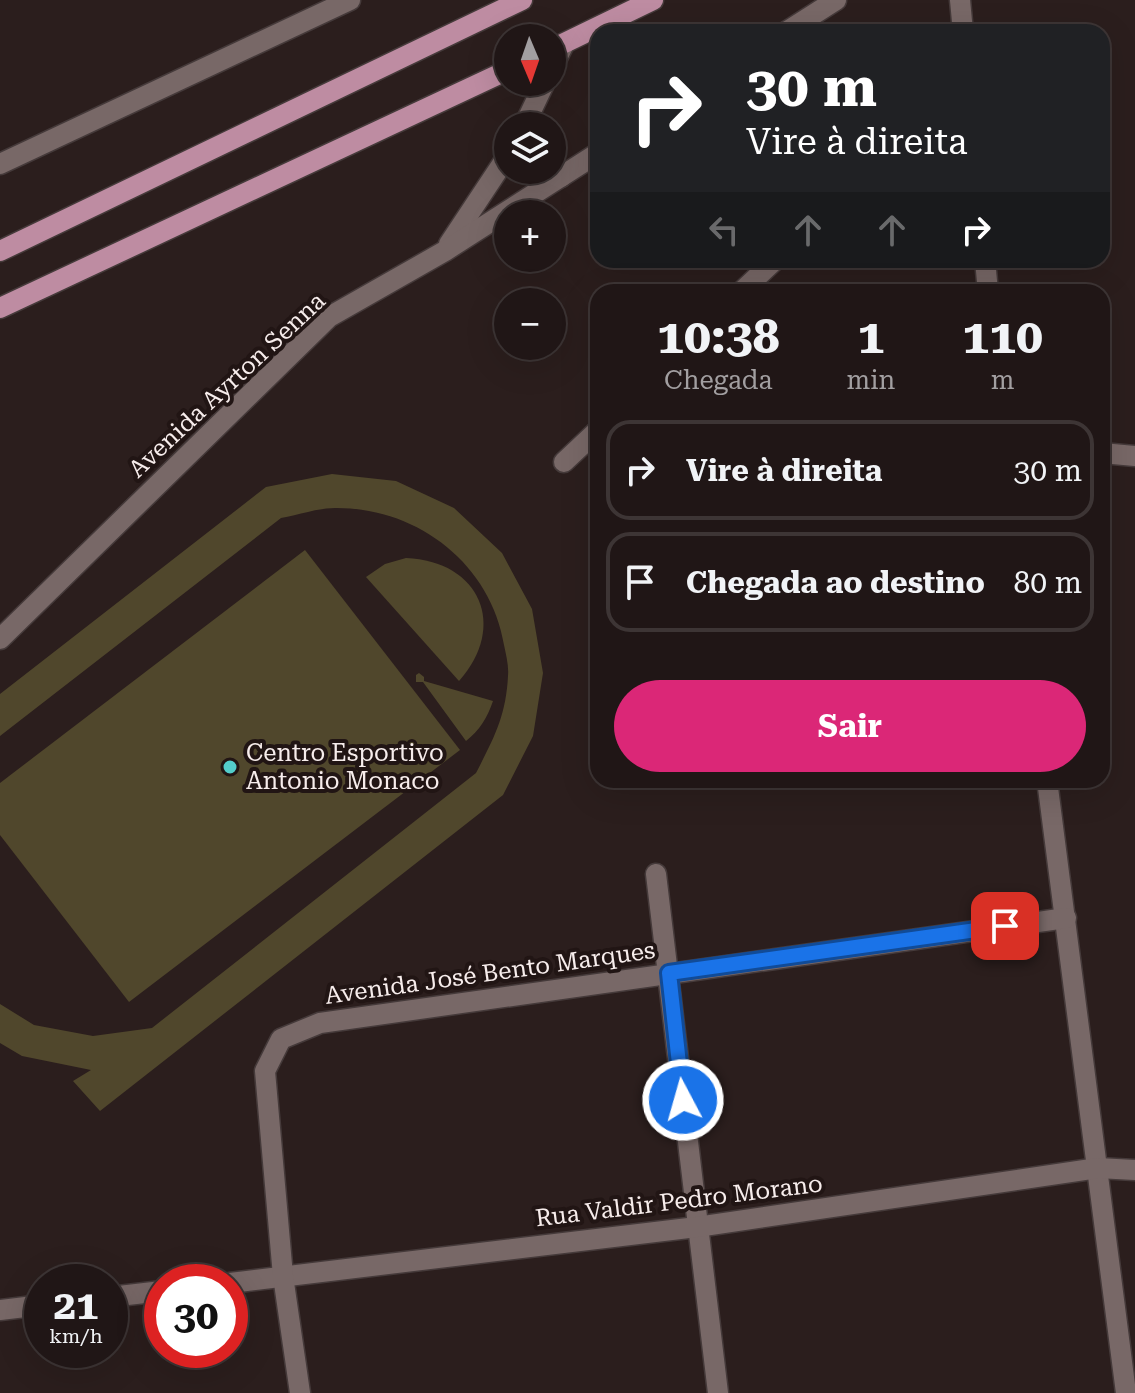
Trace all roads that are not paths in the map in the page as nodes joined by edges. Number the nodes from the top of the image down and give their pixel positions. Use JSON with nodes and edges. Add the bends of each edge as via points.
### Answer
{"nodes":[{"id":1,"x":350,"y":0,"type":"edge"},
{"id":2,"x":522,"y":0,"type":"edge"},
{"id":3,"x":653,"y":0,"type":"edge"},
{"id":4,"x":836,"y":0,"type":"edge"},
{"id":5,"x":960,"y":0,"type":"edge"},
{"id":6,"x":603,"y":24,"type":"edge"},
{"id":7,"x":798,"y":24,"type":"edge"},
{"id":8,"x":962,"y":24,"type":"edge"},
{"id":9,"x":590,"y":31,"type":"edge"},
{"id":10,"x":566,"y":42,"type":"edge"},
{"id":11,"x":494,"y":77,"type":"edge"},
{"id":12,"x":590,"y":158,"type":"edge"},
{"id":13,"x":0,"y":164,"type":"edge"},
{"id":14,"x":566,"y":174,"type":"edge"},
{"id":15,"x":494,"y":176,"type":"edge"},
{"id":16,"x":550,"y":184,"type":"edge"},
{"id":17,"x":0,"y":251,"type":"edge"},
{"id":18,"x":445,"y":251,"type":"junction"},
{"id":19,"x":766,"y":268,"type":"edge"},
{"id":20,"x":750,"y":284,"type":"edge"},
{"id":21,"x":0,"y":308,"type":"edge"},
{"id":22,"x":590,"y":438,"type":"edge"},
{"id":23,"x":1110,"y":454,"type":"edge"},
{"id":24,"x":1135,"y":456,"type":"edge"},
{"id":25,"x":564,"y":462,"type":"dead end"},
{"id":26,"x":0,"y":639,"type":"edge"},
{"id":27,"x":1048,"y":788,"type":"edge"},
{"id":28,"x":656,"y":874,"type":"dead end"},
{"id":29,"x":1066,"y":918,"type":"junction"},
{"id":30,"x":669,"y":973,"type":"junction"},
{"id":31,"x":1098,"y":1168,"type":"junction"},
{"id":32,"x":1135,"y":1170,"type":"edge"},
{"id":33,"x":697,"y":1227,"type":"junction"},
{"id":34,"x":283,"y":1276,"type":"junction"},
{"id":35,"x":248,"y":1281,"type":"edge"},
{"id":36,"x":24,"y":1307,"type":"edge"},
{"id":37,"x":0,"y":1310,"type":"edge"},
{"id":38,"x":300,"y":1393,"type":"edge"},
{"id":39,"x":718,"y":1393,"type":"edge"},
{"id":40,"x":1126,"y":1393,"type":"edge"}],
"edges":[{"from":1,"to":13,"type":"street"},
{"from":2,"to":17,"type":"main road"},
{"from":3,"to":6,"type":"main road"},
{"from":4,"to":7,"type":"street"},
{"from":5,"to":8,"type":"street"},
{"from":9,"to":10,"type":"main road"},
{"from":11,"to":21,"type":"main road"},
{"from":12,"to":14,"type":"street","name":"Avenida Ayrton Senna"},
{"from":15,"to":18,"type":"street"},
{"from":16,"to":18,"type":"street","name":"Avenida Ayrton Senna"},
{"from":18,"to":26,"type":"street","name":"Avenida Ayrton Senna","via":[[329,317]]},
{"from":19,"to":20,"type":"street"},
{"from":22,"to":25,"type":"street"},
{"from":23,"to":24,"type":"street"},
{"from":27,"to":29,"type":"street"},
{"from":28,"to":30,"type":"street"},
{"from":29,"to":30,"type":"street","name":"Avenida José Bento Marques"},
{"from":29,"to":31,"type":"street"},
{"from":30,"to":33,"type":"street"},
{"from":30,"to":34,"type":"street","name":"Avenida José Bento Marques","via":[[320,1023],[281,1039],[265,1071]]},
{"from":31,"to":32,"type":"street","name":"Rua Valdir Pedro Morano"},
{"from":31,"to":33,"type":"street","name":"Rua Valdir Pedro Morano"},
{"from":31,"to":40,"type":"street"},
{"from":33,"to":34,"type":"street","name":"Rua Valdir Pedro Morano"},
{"from":33,"to":39,"type":"street"},
{"from":34,"to":35,"type":"street","name":"Rua Valdir Pedro Morano"},
{"from":34,"to":38,"type":"street","name":"Avenida José Bento Marques"},
{"from":36,"to":37,"type":"street"}]}
